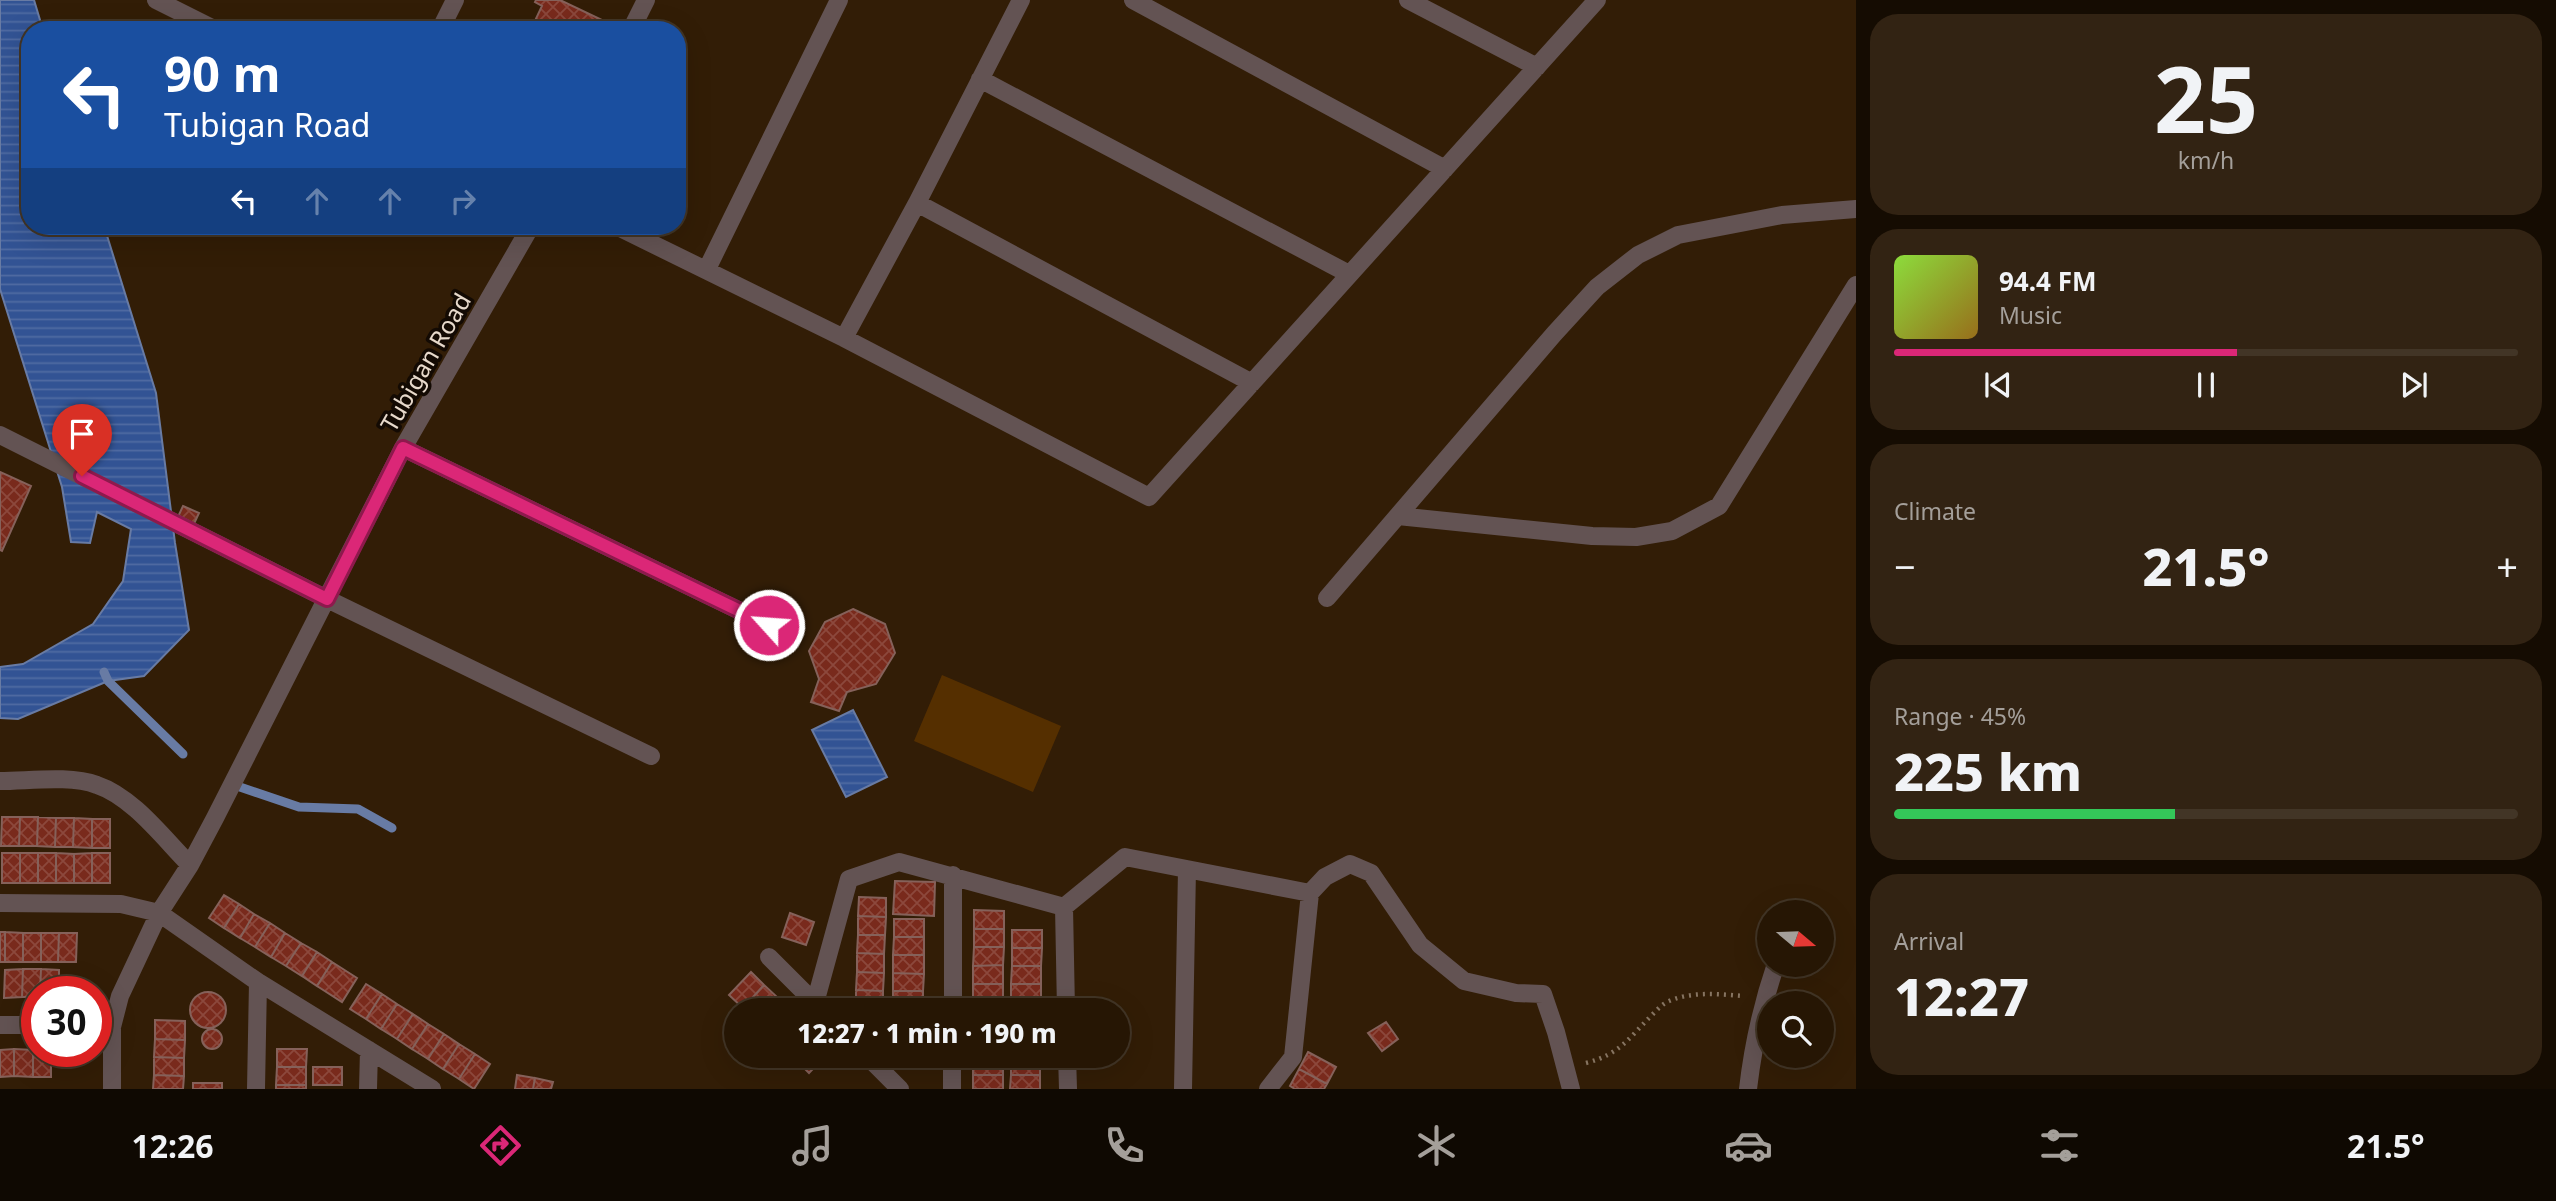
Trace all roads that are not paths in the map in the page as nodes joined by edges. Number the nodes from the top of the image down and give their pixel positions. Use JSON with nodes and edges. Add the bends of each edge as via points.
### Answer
{"nodes":[{"id":1,"x":156,"y":0,"type":"edge"},
{"id":2,"x":455,"y":0,"type":"edge"},
{"id":3,"x":646,"y":0,"type":"edge"},
{"id":4,"x":839,"y":0,"type":"edge"},
{"id":5,"x":1021,"y":0,"type":"edge"},
{"id":6,"x":1133,"y":0,"type":"edge"},
{"id":7,"x":1408,"y":0,"type":"edge"},
{"id":8,"x":1597,"y":0,"type":"edge"},
{"id":9,"x":198,"y":21,"type":"edge"},
{"id":10,"x":444,"y":21,"type":"edge"},
{"id":11,"x":636,"y":21,"type":"edge"},
{"id":12,"x":1537,"y":67,"type":"junction"},
{"id":13,"x":980,"y":79,"type":"junction"},
{"id":14,"x":1445,"y":169,"type":"junction"},
{"id":15,"x":917,"y":203,"type":"junction"},
{"id":16,"x":1856,"y":209,"type":"edge"},
{"id":17,"x":526,"y":235,"type":"edge"},
{"id":18,"x":635,"y":235,"type":"edge"},
{"id":19,"x":706,"y":269,"type":"junction"},
{"id":20,"x":1349,"y":274,"type":"junction"},
{"id":21,"x":1856,"y":285,"type":"edge"},
{"id":22,"x":844,"y":338,"type":"junction"},
{"id":23,"x":1252,"y":383,"type":"junction"},
{"id":24,"x":7,"y":439,"type":"edge"},
{"id":25,"x":403,"y":448,"type":"junction"},
{"id":26,"x":1398,"y":516,"type":"junction"},
{"id":27,"x":1327,"y":598,"type":"dead end"},
{"id":28,"x":327,"y":599,"type":"junction"},
{"id":29,"x":769,"y":625,"type":"dead end"},
{"id":30,"x":652,"y":756,"type":"dead end"},
{"id":31,"x":0,"y":781,"type":"edge"},
{"id":32,"x":190,"y":865,"type":"junction"},
{"id":33,"x":1187,"y":869,"type":"junction"},
{"id":34,"x":953,"y":875,"type":"junction"},
{"id":35,"x":1310,"y":893,"type":"junction"},
{"id":36,"x":0,"y":903,"type":"edge"},
{"id":37,"x":1064,"y":907,"type":"junction"},
{"id":38,"x":159,"y":913,"type":"junction"},
{"id":39,"x":769,"y":957,"type":"dead end"},
{"id":40,"x":1771,"y":977,"type":"edge"},
{"id":41,"x":258,"y":982,"type":"junction"},
{"id":42,"x":810,"y":998,"type":"edge"},
{"id":43,"x":820,"y":998,"type":"edge"},
{"id":44,"x":953,"y":998,"type":"edge"},
{"id":45,"x":1066,"y":998,"type":"edge"},
{"id":46,"x":112,"y":1012,"type":"edge"},
{"id":47,"x":0,"y":1025,"type":"edge"},
{"id":48,"x":21,"y":1025,"type":"edge"},
{"id":49,"x":369,"y":1050,"type":"junction"},
{"id":50,"x":109,"y":1067,"type":"edge"},
{"id":51,"x":879,"y":1068,"type":"edge"},
{"id":52,"x":953,"y":1068,"type":"edge"},
{"id":53,"x":1067,"y":1068,"type":"edge"},
{"id":54,"x":112,"y":1089,"type":"edge"},
{"id":55,"x":256,"y":1089,"type":"edge"},
{"id":56,"x":368,"y":1089,"type":"edge"},
{"id":57,"x":432,"y":1089,"type":"edge"},
{"id":58,"x":900,"y":1089,"type":"edge"},
{"id":59,"x":952,"y":1089,"type":"edge"},
{"id":60,"x":1068,"y":1089,"type":"edge"},
{"id":61,"x":1183,"y":1089,"type":"edge"},
{"id":62,"x":1268,"y":1089,"type":"edge"},
{"id":63,"x":1571,"y":1089,"type":"edge"},
{"id":64,"x":1748,"y":1089,"type":"edge"}],
"edges":[{"from":1,"to":9,"type":"street"},
{"from":2,"to":10,"type":"street"},
{"from":3,"to":11,"type":"street"},
{"from":4,"to":19,"type":"street"},
{"from":5,"to":13,"type":"street"},
{"from":6,"to":14,"type":"street"},
{"from":7,"to":12,"type":"street"},
{"from":8,"to":12,"type":"street"},
{"from":12,"to":14,"type":"street"},
{"from":13,"to":15,"type":"street"},
{"from":13,"to":20,"type":"street"},
{"from":14,"to":20,"type":"street"},
{"from":15,"to":22,"type":"street"},
{"from":15,"to":23,"type":"street"},
{"from":16,"to":26,"type":"street","via":[[1782,215],[1678,235],[1638,256],[1597,287],[1571,315]]},
{"from":17,"to":25,"type":"street","name":"Tubigan Road"},
{"from":18,"to":19,"type":"street"},
{"from":19,"to":22,"type":"street"},
{"from":20,"to":23,"type":"street"},
{"from":21,"to":26,"type":"street","via":[[1719,506],[1672,531],[1636,537],[1592,536]]},
{"from":22,"to":23,"type":"street","via":[[1149,497]]},
{"from":24,"to":28,"type":"street"},
{"from":25,"to":28,"type":"street","name":"Tubigan Road"},
{"from":25,"to":29,"type":"street"},
{"from":26,"to":27,"type":"street"},
{"from":28,"to":30,"type":"street"},
{"from":28,"to":32,"type":"street","name":"Tubigan Road"},
{"from":31,"to":32,"type":"street","via":[[96,784],[122,797]]},
{"from":32,"to":38,"type":"street","name":"Tubigan Road"},
{"from":33,"to":35,"type":"street"},
{"from":33,"to":37,"type":"street","via":[[1125,857]]},
{"from":33,"to":61,"type":"street"},
{"from":34,"to":37,"type":"street"},
{"from":34,"to":43,"type":"street","via":[[899,862],[849,879]]},
{"from":34,"to":44,"type":"street"},
{"from":35,"to":62,"type":"street","via":[[1293,1057]]},
{"from":35,"to":63,"type":"street","via":[[1325,877],[1350,864],[1371,873],[1420,945],[1464,981],[1543,994]]},
{"from":36,"to":38,"type":"street","via":[[121,904]]},
{"from":37,"to":45,"type":"street"},
{"from":38,"to":41,"type":"street"},
{"from":38,"to":46,"type":"street","name":"Tubigan Road"},
{"from":39,"to":42,"type":"street"},
{"from":40,"to":64,"type":"street"},
{"from":41,"to":49,"type":"street"},
{"from":41,"to":55,"type":"street"},
{"from":47,"to":48,"type":"street"},
{"from":49,"to":56,"type":"street"},
{"from":49,"to":57,"type":"street"},
{"from":50,"to":54,"type":"street","name":"Tubigan Road"},
{"from":51,"to":58,"type":"street"},
{"from":52,"to":59,"type":"street"},
{"from":53,"to":60,"type":"street"}]}
